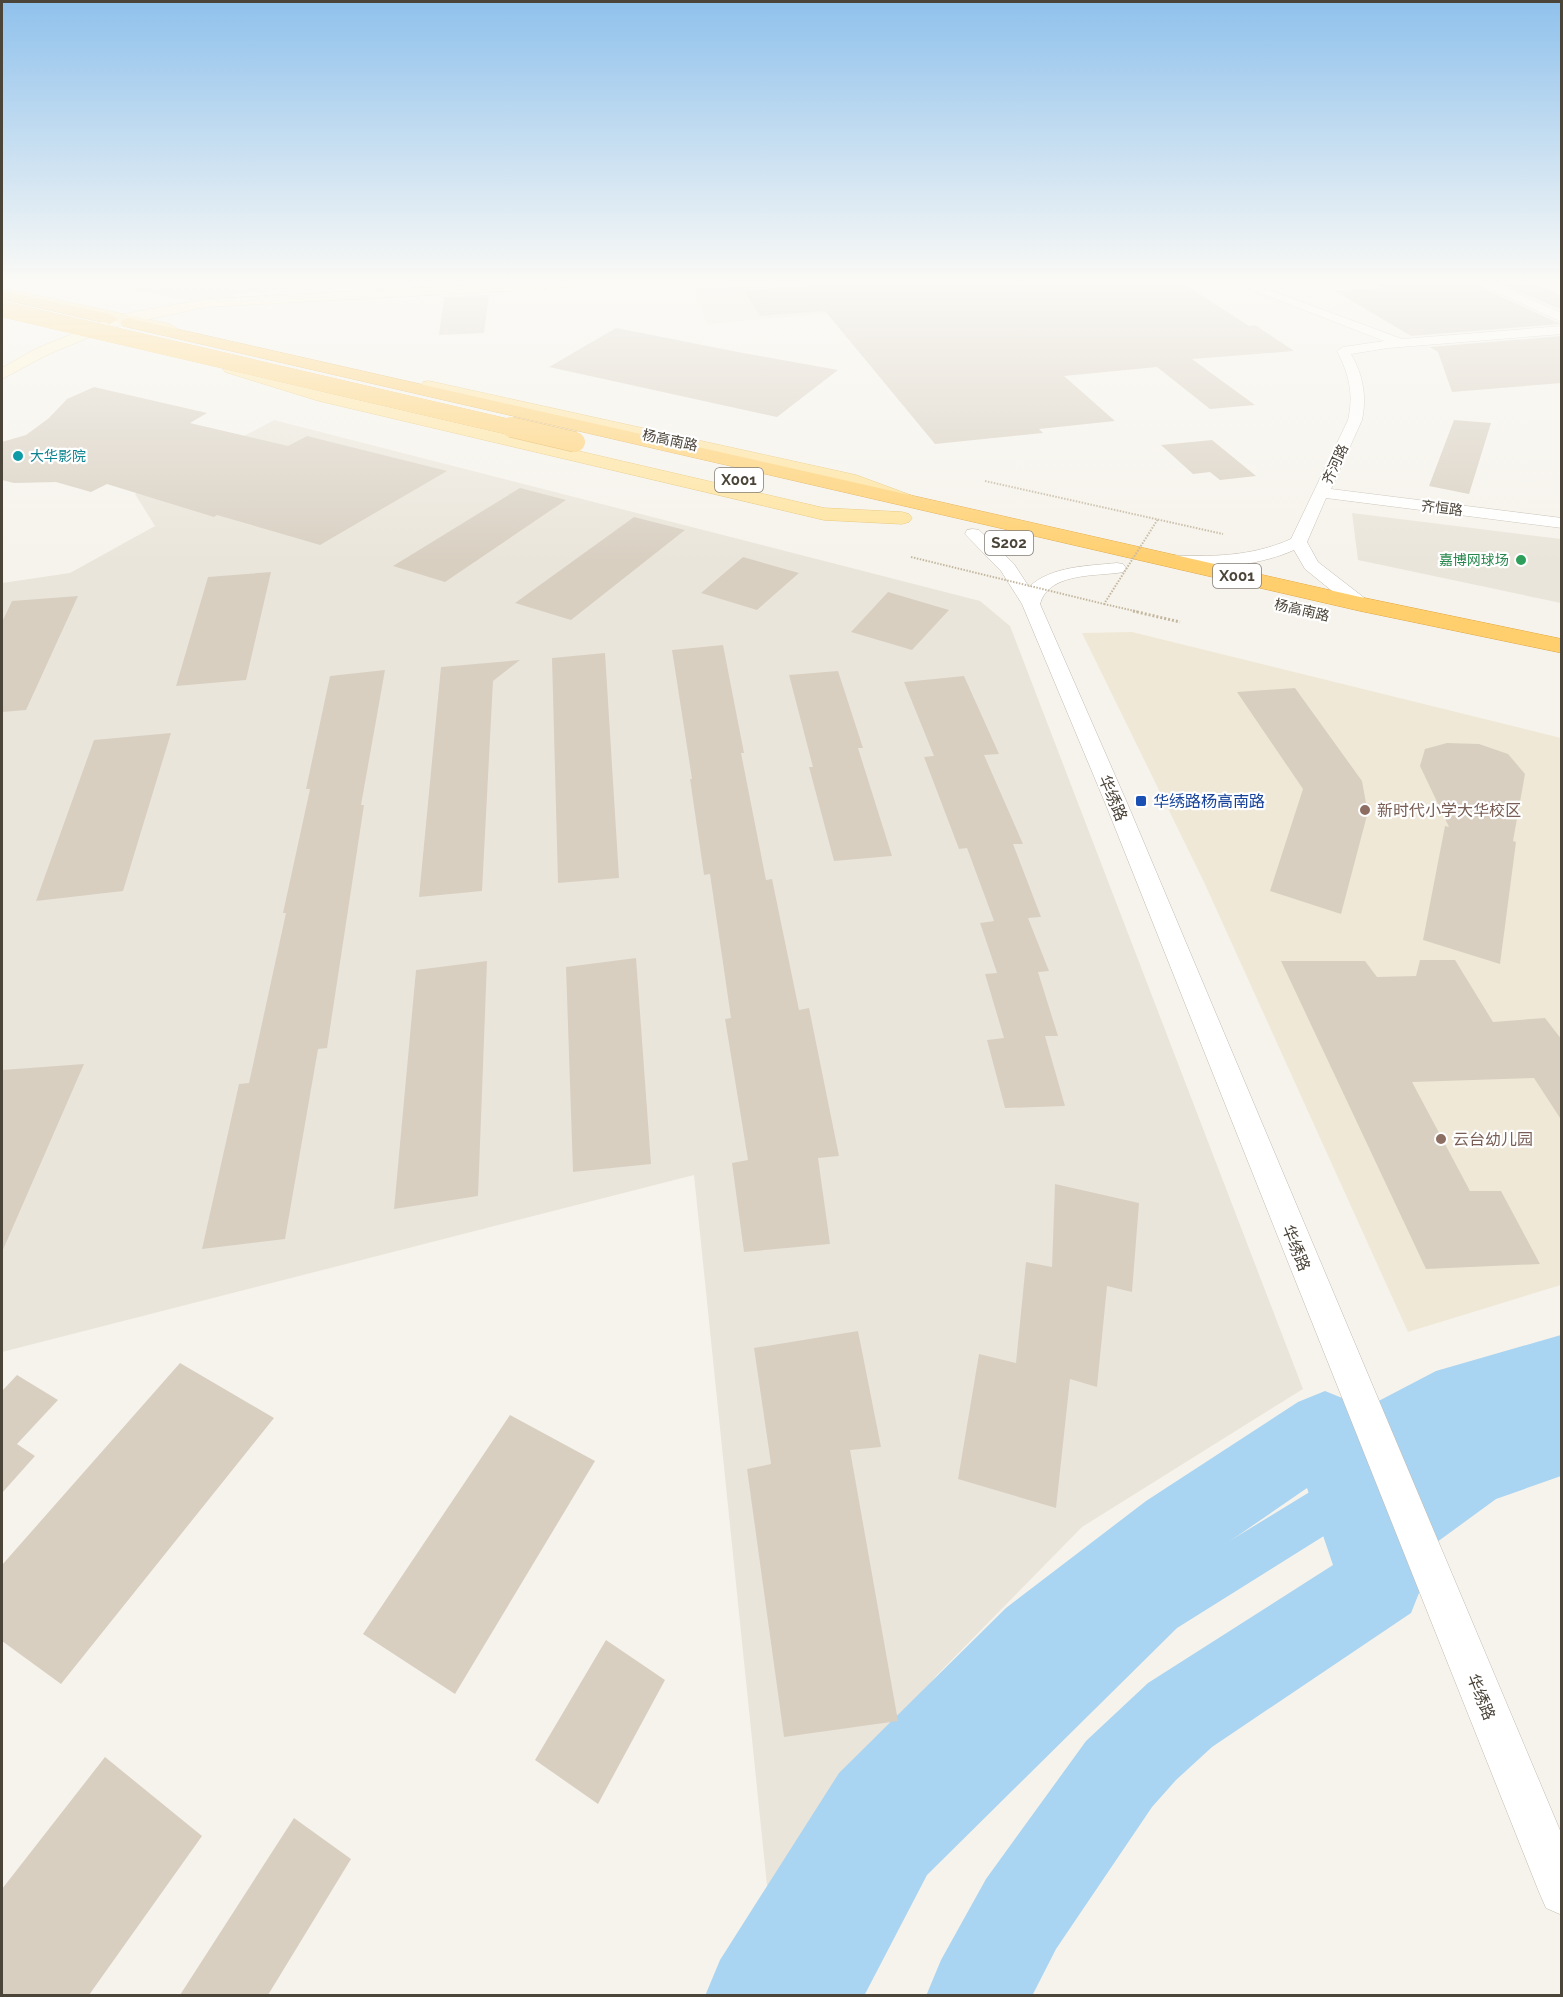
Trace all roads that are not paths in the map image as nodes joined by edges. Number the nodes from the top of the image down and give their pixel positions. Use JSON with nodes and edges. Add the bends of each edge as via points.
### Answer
{"nodes":[{"id":1,"x":262,"y":377,"type":"edge"},
{"id":2,"x":296,"y":377,"type":"edge"},
{"id":3,"x":366,"y":377,"type":"edge"},
{"id":4,"x":388,"y":377,"type":"edge"},
{"id":5,"x":1356,"y":377,"type":"edge"},
{"id":6,"x":1322,"y":493,"type":"junction"},
{"id":7,"x":908,"y":510,"type":"junction"},
{"id":8,"x":1562,"y":523,"type":"edge"},
{"id":9,"x":973,"y":534,"type":"junction"},
{"id":10,"x":1298,"y":542,"type":"junction"},
{"id":11,"x":1167,"y":560,"type":"junction"},
{"id":12,"x":1117,"y":568,"type":"junction"},
{"id":13,"x":1031,"y":604,"type":"junction"},
{"id":14,"x":1360,"y":604,"type":"junction"},
{"id":15,"x":1562,"y":646,"type":"edge"},
{"id":16,"x":1482,"y":652,"type":"dead end"},
{"id":17,"x":1562,"y":1892,"type":"edge"}],
"edges":[{"from":1,"to":7,"type":"main road","name":"杨高南路","number":"X001","via":[[320,396],[824,514]]},
{"from":2,"to":7,"type":"highway","name":"杨高南路","number":"X001","bridge":true,"via":[[575,442]]},
{"from":3,"to":7,"type":"highway","name":"杨高南路","number":"X001"},
{"from":4,"to":7,"type":"main road","name":"杨高南路","number":"X001","via":[[855,481]]},
{"from":5,"to":6,"type":"street","name":"齐河路","via":[[1355,420]]},
{"from":6,"to":8,"type":"street","name":"齐恒路"},
{"from":6,"to":10,"type":"street","name":"齐河路"},
{"from":7,"to":9,"type":"highway","name":"杨高南路","number":"S202"},
{"from":7,"to":11,"type":"highway","name":"杨高南路","number":"X001"},
{"from":9,"to":12,"type":"highway","name":"杨高南路","number":"S202"},
{"from":9,"to":13,"type":"street","name":"华绣路","via":[[1008,568]]},
{"from":10,"to":11,"type":"street","via":[[1246,560]]},
{"from":10,"to":14,"type":"street","via":[[1311,565]]},
{"from":11,"to":14,"type":"highway","name":"杨高南路","number":"X001"},
{"from":12,"to":13,"type":"street","via":[[1066,574],[1047,581],[1036,590]]},
{"from":12,"to":16,"type":"highway","name":"杨高南路","number":"X001"},
{"from":13,"to":17,"type":"street","name":"华绣路"},
{"from":14,"to":15,"type":"highway","name":"杨高南路","number":"X001"}]}
